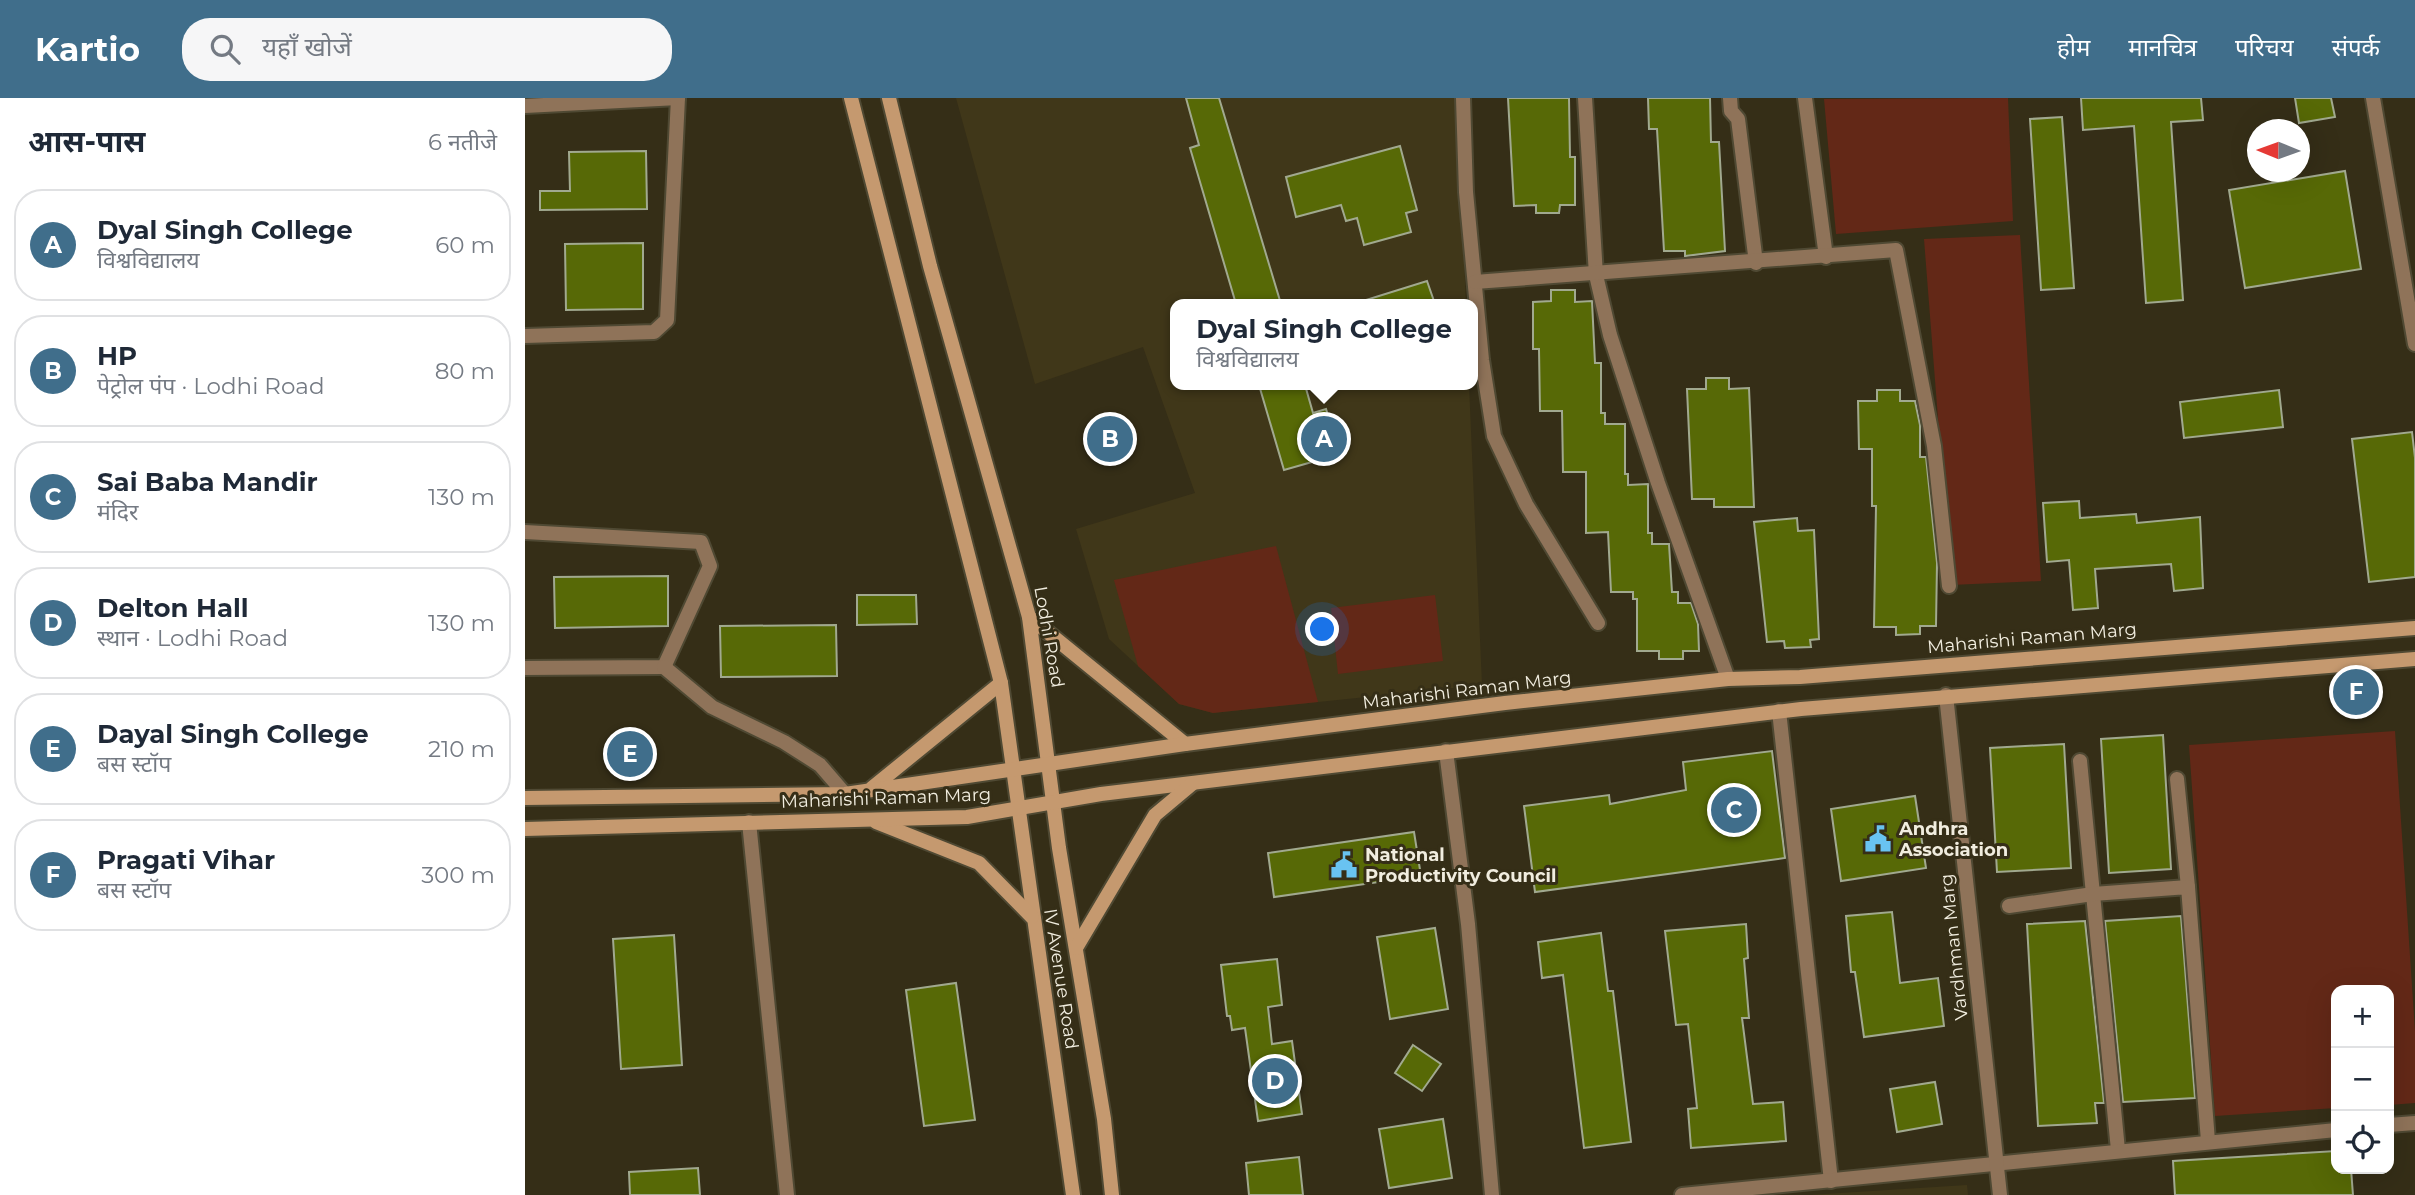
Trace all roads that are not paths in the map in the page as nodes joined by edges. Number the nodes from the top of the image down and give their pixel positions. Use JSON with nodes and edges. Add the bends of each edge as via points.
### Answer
{"nodes":[{"id":1,"x":678,"y":98,"type":"edge"},
{"id":2,"x":852,"y":98,"type":"edge"},
{"id":3,"x":889,"y":98,"type":"edge"},
{"id":4,"x":1463,"y":98,"type":"edge"},
{"id":5,"x":1585,"y":98,"type":"edge"},
{"id":6,"x":1730,"y":98,"type":"edge"},
{"id":7,"x":1805,"y":98,"type":"edge"},
{"id":8,"x":2373,"y":98,"type":"edge"},
{"id":9,"x":525,"y":106,"type":"edge"},
{"id":10,"x":1826,"y":257,"type":"junction"},
{"id":11,"x":1756,"y":263,"type":"junction"},
{"id":12,"x":1596,"y":275,"type":"junction"},
{"id":13,"x":1475,"y":282,"type":"junction"},
{"id":14,"x":1477,"y":299,"type":"edge"},
{"id":15,"x":1478,"y":308,"type":"edge"},
{"id":16,"x":525,"y":336,"type":"edge"},
{"id":17,"x":2415,"y":344,"type":"edge"},
{"id":18,"x":525,"y":532,"type":"edge"},
{"id":19,"x":1948,"y":586,"type":"dead end"},
{"id":20,"x":1029,"y":617,"type":"junction"},
{"id":21,"x":1598,"y":623,"type":"dead end"},
{"id":22,"x":2415,"y":628,"type":"edge"},
{"id":23,"x":2415,"y":659,"type":"edge"},
{"id":24,"x":664,"y":667,"type":"junction"},
{"id":25,"x":525,"y":668,"type":"edge"},
{"id":26,"x":1728,"y":679,"type":"junction"},
{"id":27,"x":1001,"y":683,"type":"junction"},
{"id":28,"x":1946,"y":695,"type":"junction"},
{"id":29,"x":1779,"y":711,"type":"junction"},
{"id":30,"x":1185,"y":744,"type":"junction"},
{"id":31,"x":1446,"y":751,"type":"junction"},
{"id":32,"x":2080,"y":761,"type":"dead end"},
{"id":33,"x":1049,"y":763,"type":"junction"},
{"id":34,"x":1012,"y":768,"type":"junction"},
{"id":35,"x":2177,"y":779,"type":"dead end"},
{"id":36,"x":1193,"y":784,"type":"junction"},
{"id":37,"x":872,"y":788,"type":"junction"},
{"id":38,"x":845,"y":794,"type":"junction"},
{"id":39,"x":525,"y":798,"type":"edge"},
{"id":40,"x":1054,"y":804,"type":"junction"},
{"id":41,"x":1018,"y":810,"type":"junction"},
{"id":42,"x":871,"y":820,"type":"junction"},
{"id":43,"x":748,"y":822,"type":"junction"},
{"id":44,"x":525,"y":829,"type":"edge"},
{"id":45,"x":2188,"y":887,"type":"junction"},
{"id":46,"x":2093,"y":894,"type":"junction"},
{"id":47,"x":2009,"y":906,"type":"dead end"},
{"id":48,"x":1033,"y":917,"type":"junction"},
{"id":49,"x":1076,"y":948,"type":"junction"},
{"id":50,"x":2415,"y":1123,"type":"edge"},
{"id":51,"x":2394,"y":1125,"type":"edge"},
{"id":52,"x":2331,"y":1130,"type":"edge"},
{"id":53,"x":2208,"y":1142,"type":"junction"},
{"id":54,"x":2118,"y":1150,"type":"junction"},
{"id":55,"x":1997,"y":1166,"type":"junction"},
{"id":56,"x":1831,"y":1181,"type":"junction"},
{"id":57,"x":787,"y":1195,"type":"edge"},
{"id":58,"x":1073,"y":1195,"type":"edge"},
{"id":59,"x":1112,"y":1195,"type":"edge"},
{"id":60,"x":1492,"y":1195,"type":"edge"},
{"id":61,"x":1682,"y":1195,"type":"edge"},
{"id":62,"x":2000,"y":1195,"type":"edge"}],
"edges":[{"from":1,"to":9,"type":"street"},
{"from":1,"to":16,"type":"street","via":[[667,320],[654,332]]},
{"from":2,"to":27,"type":"main road"},
{"from":3,"to":20,"type":"main road","name":"Lodhi Road","via":[[930,266]]},
{"from":4,"to":13,"type":"street"},
{"from":5,"to":12,"type":"street"},
{"from":6,"to":11,"type":"street","via":[[1731,111],[1738,119]]},
{"from":7,"to":10,"type":"street"},
{"from":8,"to":17,"type":"street"},
{"from":10,"to":11,"type":"street"},
{"from":10,"to":19,"type":"street","via":[[1887,249],[1898,254],[1934,446]]},
{"from":11,"to":12,"type":"street"},
{"from":12,"to":13,"type":"street"},
{"from":12,"to":26,"type":"street","via":[[1610,335],[1658,483]]},
{"from":13,"to":14,"type":"street"},
{"from":15,"to":21,"type":"street","via":[[1493,436],[1526,504]]},
{"from":18,"to":24,"type":"street","via":[[701,542],[709,566]]},
{"from":20,"to":30,"type":"main road"},
{"from":20,"to":33,"type":"main road","name":"Lodhi Road"},
{"from":22,"to":26,"type":"main road","name":"Maharishi Raman Marg"},
{"from":23,"to":28,"type":"main road","name":"Maharishi Raman Marg"},
{"from":24,"to":25,"type":"street"},
{"from":24,"to":38,"type":"street","via":[[712,707],[820,765]]},
{"from":26,"to":30,"type":"main road","name":"Maharishi Raman Marg"},
{"from":27,"to":34,"type":"main road"},
{"from":27,"to":37,"type":"main road"},
{"from":28,"to":29,"type":"main road","name":"Maharishi Raman Marg"},
{"from":28,"to":55,"type":"street","name":"Vardhman Marg"},
{"from":29,"to":31,"type":"main road","name":"Maharishi Raman Marg"},
{"from":29,"to":56,"type":"street"},
{"from":30,"to":33,"type":"main road","name":"Maharishi Raman Marg"},
{"from":31,"to":36,"type":"main road","name":"Maharishi Raman Marg"},
{"from":31,"to":60,"type":"street","via":[[1468,924]]},
{"from":32,"to":46,"type":"street"},
{"from":33,"to":34,"type":"main road","name":"Maharishi Raman Marg"},
{"from":33,"to":40,"type":"main road","name":"Lodhi Road"},
{"from":34,"to":37,"type":"main road","name":"Maharishi Raman Marg"},
{"from":34,"to":41,"type":"main road","name":"IV Avenue Road"},
{"from":35,"to":45,"type":"street"},
{"from":36,"to":40,"type":"main road","name":"Maharishi Raman Marg"},
{"from":36,"to":49,"type":"main road","via":[[1155,815]]},
{"from":37,"to":38,"type":"main road","name":"Maharishi Raman Marg"},
{"from":38,"to":39,"type":"main road","name":"Maharishi Raman Marg"},
{"from":40,"to":41,"type":"main road","name":"Maharishi Raman Marg"},
{"from":40,"to":49,"type":"main road","name":"Lodhi Road"},
{"from":41,"to":42,"type":"main road","name":"Maharishi Raman Marg","via":[[967,817]]},
{"from":41,"to":48,"type":"main road","name":"IV Avenue Road"},
{"from":42,"to":43,"type":"main road","name":"Maharishi Raman Marg"},
{"from":42,"to":48,"type":"main road","via":[[979,863]]},
{"from":43,"to":44,"type":"main road","name":"Maharishi Raman Marg"},
{"from":43,"to":57,"type":"street"},
{"from":45,"to":46,"type":"street"},
{"from":45,"to":53,"type":"street"},
{"from":46,"to":47,"type":"street"},
{"from":46,"to":54,"type":"street"},
{"from":48,"to":58,"type":"main road","name":"IV Avenue Road"},
{"from":49,"to":59,"type":"main road","name":"Lodhi Road"},
{"from":50,"to":51,"type":"street"},
{"from":52,"to":53,"type":"street"},
{"from":53,"to":54,"type":"street"},
{"from":54,"to":55,"type":"street"},
{"from":55,"to":56,"type":"street"},
{"from":55,"to":62,"type":"street","name":"Vardhman Marg"},
{"from":56,"to":61,"type":"street"}]}
